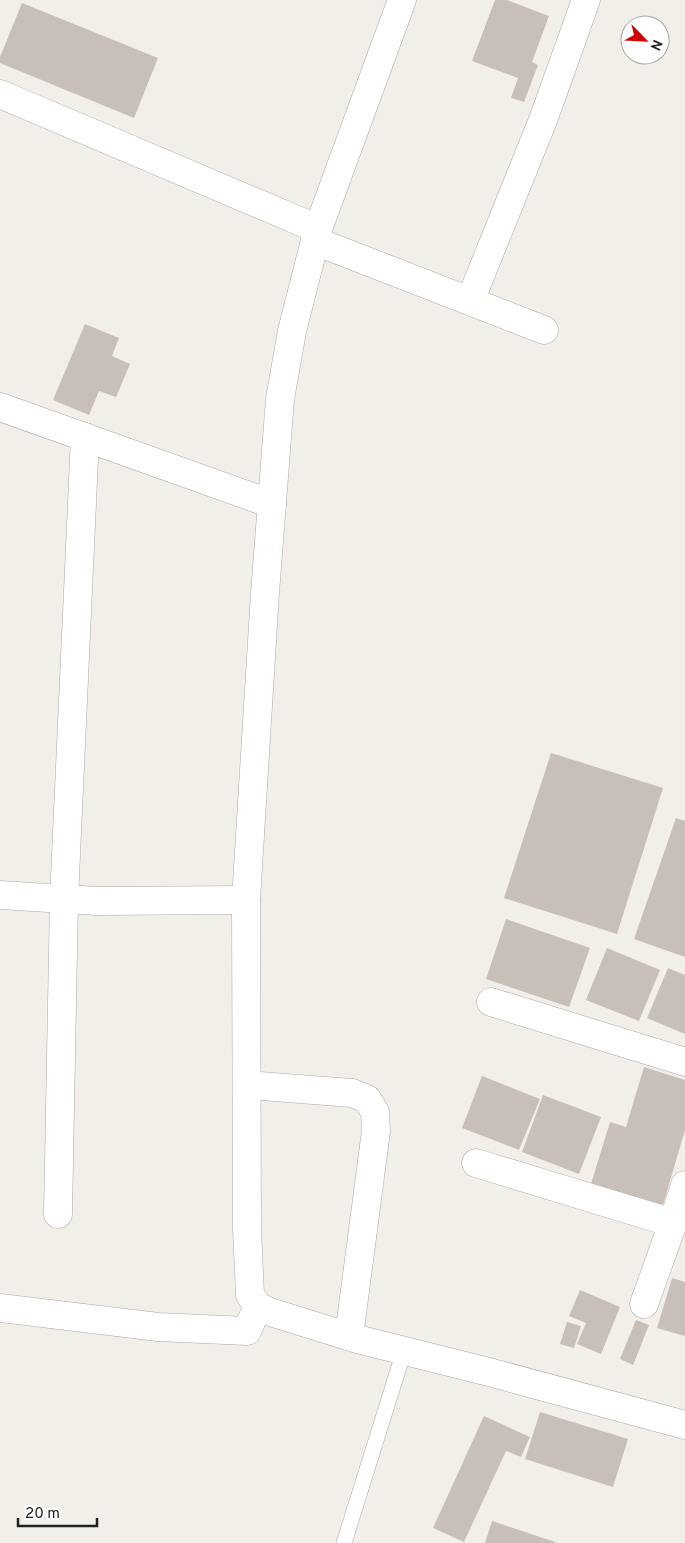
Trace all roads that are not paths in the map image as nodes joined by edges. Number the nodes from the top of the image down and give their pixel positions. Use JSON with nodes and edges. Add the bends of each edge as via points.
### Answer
{"nodes":[{"id":1,"x":402,"y":0,"type":"edge"},
{"id":2,"x":586,"y":0,"type":"edge"},
{"id":3,"x":0,"y":94,"type":"edge"},
{"id":4,"x":316,"y":235,"type":"junction"},
{"id":5,"x":470,"y":301,"type":"junction"},
{"id":6,"x":544,"y":330,"type":"dead end"},
{"id":7,"x":0,"y":407,"type":"edge"},
{"id":8,"x":85,"y":437,"type":"junction"},
{"id":9,"x":272,"y":504,"type":"junction"},
{"id":10,"x":0,"y":895,"type":"edge"},
{"id":11,"x":64,"y":900,"type":"junction"},
{"id":12,"x":246,"y":900,"type":"junction"},
{"id":13,"x":491,"y":1002,"type":"dead end"},
{"id":14,"x":685,"y":1062,"type":"edge"},
{"id":15,"x":247,"y":1085,"type":"junction"},
{"id":16,"x":476,"y":1163,"type":"dead end"},
{"id":17,"x":685,"y":1185,"type":"edge"},
{"id":18,"x":58,"y":1214,"type":"dead end"},
{"id":19,"x":673,"y":1223,"type":"junction"},
{"id":20,"x":644,"y":1304,"type":"dead end"},
{"id":21,"x":258,"y":1306,"type":"junction"},
{"id":22,"x":0,"y":1308,"type":"edge"},
{"id":23,"x":349,"y":1336,"type":"junction"},
{"id":24,"x":404,"y":1351,"type":"junction"},
{"id":25,"x":685,"y":1425,"type":"edge"},
{"id":26,"x":344,"y":1543,"type":"edge"}],
"edges":[{"from":1,"to":4,"type":"street"},
{"from":2,"to":5,"type":"street","via":[[543,120]]},
{"from":3,"to":4,"type":"street"},
{"from":4,"to":5,"type":"street"},
{"from":4,"to":9,"type":"street","via":[[292,331],[280,399]]},
{"from":5,"to":6,"type":"street"},
{"from":7,"to":8,"type":"street"},
{"from":8,"to":9,"type":"street"},
{"from":8,"to":11,"type":"street"},
{"from":9,"to":12,"type":"street"},
{"from":10,"to":11,"type":"street"},
{"from":11,"to":12,"type":"street"},
{"from":11,"to":18,"type":"street"},
{"from":12,"to":15,"type":"street"},
{"from":13,"to":14,"type":"street"},
{"from":15,"to":21,"type":"street","via":[[250,1295]]},
{"from":15,"to":23,"type":"street","via":[[352,1092],[367,1100],[375,1112],[376,1131]]},
{"from":16,"to":19,"type":"street"},
{"from":17,"to":19,"type":"street"},
{"from":19,"to":20,"type":"street"},
{"from":21,"to":22,"type":"street","via":[[247,1331],[158,1327]]},
{"from":21,"to":23,"type":"street"},
{"from":23,"to":24,"type":"street"},
{"from":24,"to":25,"type":"street"},
{"from":24,"to":26,"type":"lane"}]}
